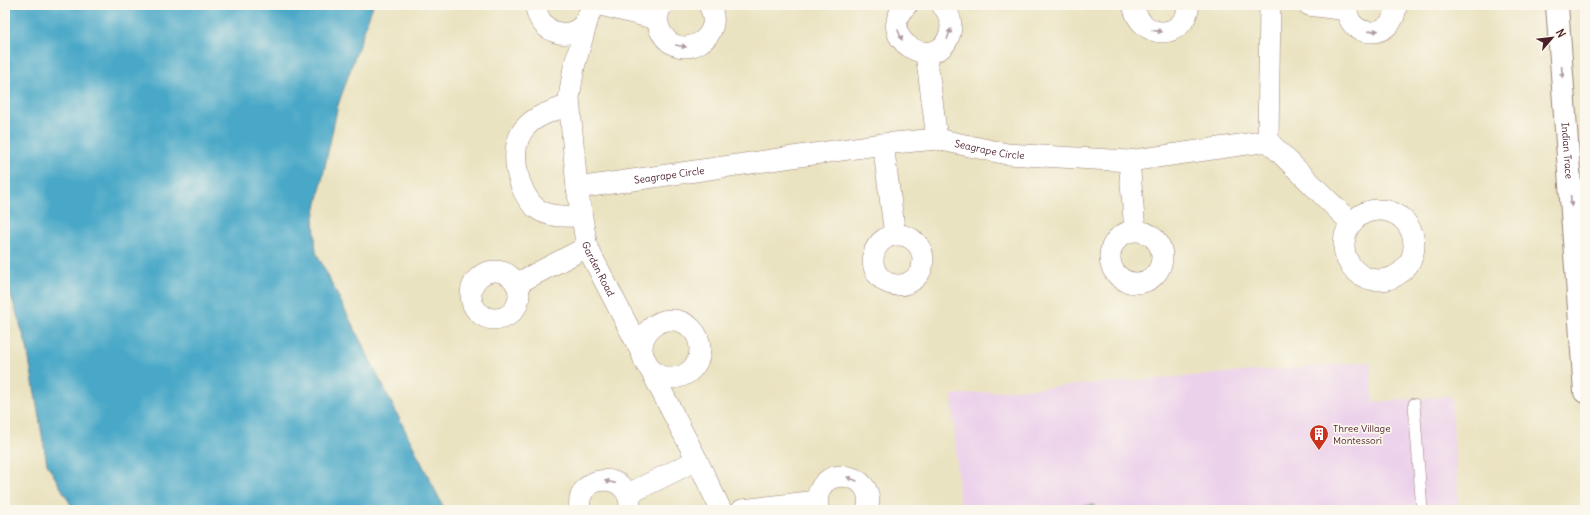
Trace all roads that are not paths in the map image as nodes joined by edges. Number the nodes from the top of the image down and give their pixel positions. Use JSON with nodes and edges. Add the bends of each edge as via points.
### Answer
{"nodes":[{"id":1,"x":536,"y":5,"type":"edge"},
{"id":2,"x":709,"y":5,"type":"edge"},
{"id":3,"x":907,"y":5,"type":"edge"},
{"id":4,"x":942,"y":5,"type":"edge"},
{"id":5,"x":1133,"y":5,"type":"edge"},
{"id":6,"x":1189,"y":5,"type":"edge"},
{"id":7,"x":1270,"y":5,"type":"edge"},
{"id":8,"x":1309,"y":5,"type":"edge"},
{"id":9,"x":1396,"y":5,"type":"edge"},
{"id":10,"x":1557,"y":5,"type":"edge"},
{"id":11,"x":1347,"y":7,"type":"edge"},
{"id":12,"x":593,"y":8,"type":"edge"},
{"id":13,"x":660,"y":12,"type":"edge"},
{"id":14,"x":926,"y":53,"type":"junction"},
{"id":15,"x":569,"y":104,"type":"junction"},
{"id":16,"x":937,"y":139,"type":"junction"},
{"id":17,"x":1268,"y":141,"type":"junction"},
{"id":18,"x":882,"y":144,"type":"junction"},
{"id":19,"x":1129,"y":161,"type":"junction"},
{"id":20,"x":577,"y":188,"type":"junction"},
{"id":21,"x":581,"y":216,"type":"junction"},
{"id":22,"x":1351,"y":223,"type":"dead end"},
{"id":23,"x":1135,"y":230,"type":"dead end"},
{"id":24,"x":895,"y":235,"type":"dead end"},
{"id":25,"x":587,"y":247,"type":"junction"},
{"id":26,"x":516,"y":284,"type":"dead end"},
{"id":27,"x":1585,"y":392,"type":"edge"},
{"id":28,"x":1414,"y":404,"type":"dead end"},
{"id":29,"x":697,"y":460,"type":"junction"},
{"id":30,"x":629,"y":502,"type":"edge"},
{"id":31,"x":817,"y":506,"type":"edge"},
{"id":32,"x":580,"y":510,"type":"edge"},
{"id":33,"x":721,"y":510,"type":"edge"},
{"id":34,"x":742,"y":510,"type":"edge"},
{"id":35,"x":867,"y":510,"type":"edge"},
{"id":36,"x":1422,"y":510,"type":"edge"}],
"edges":[{"from":1,"to":12,"type":"street","via":[[539,19],[544,26],[560,34],[576,30],[583,25]]},
{"from":13,"to":2,"type":"street","one_way":true,"via":[[659,29],[664,37],[672,44],[690,47],[700,44],[712,29],[714,20]]},
{"from":3,"to":14,"type":"street","one_way":true,"via":[[900,13],[898,32],[908,47]]},
{"from":14,"to":4,"type":"street","one_way":true,"via":[[936,50],[949,38],[950,19]]},
{"from":5,"to":6,"type":"street","one_way":true,"via":[[1135,15],[1141,23],[1148,29],[1158,32],[1167,32],[1184,22]]},
{"from":7,"to":17,"type":"street"},
{"from":8,"to":11,"type":"street"},
{"from":11,"to":9,"type":"street","one_way":true,"via":[[1349,18],[1354,25],[1361,30],[1378,32],[1392,22],[1396,14]]},
{"from":10,"to":27,"type":"main road","name":"Indian Trace","one_way":true},
{"from":12,"to":13,"type":"street"},
{"from":12,"to":15,"type":"street","name":"Garden Road","via":[[574,67]]},
{"from":14,"to":16,"type":"street"},
{"from":15,"to":20,"type":"street","name":"Garden Road"},
{"from":15,"to":21,"type":"street","via":[[534,119],[523,130],[518,140],[515,160],[517,174],[536,208],[554,215]]},
{"from":16,"to":18,"type":"street","name":"Seagrape Circle"},
{"from":16,"to":19,"type":"street","name":"Seagrape Circle","via":[[1007,154]]},
{"from":17,"to":19,"type":"street","name":"Seagrape Circle"},
{"from":17,"to":22,"type":"street"},
{"from":18,"to":20,"type":"street","name":"Seagrape Circle"},
{"from":18,"to":24,"type":"street"},
{"from":19,"to":23,"type":"street"},
{"from":20,"to":21,"type":"street","name":"Garden Road"},
{"from":21,"to":25,"type":"street","name":"Garden Road"},
{"from":25,"to":26,"type":"street"},
{"from":25,"to":29,"type":"street","name":"Garden Road"},
{"from":28,"to":36,"type":"lane"},
{"from":29,"to":30,"type":"street"},
{"from":29,"to":33,"type":"street","name":"Garden Road"},
{"from":30,"to":32,"type":"street","one_way":true,"via":[[622,486],[606,480],[598,481],[583,491]]},
{"from":31,"to":34,"type":"street"},
{"from":35,"to":31,"type":"street","one_way":true,"via":[[868,498],[865,489],[860,482],[845,476],[836,476],[822,485],[818,492]]}]}
